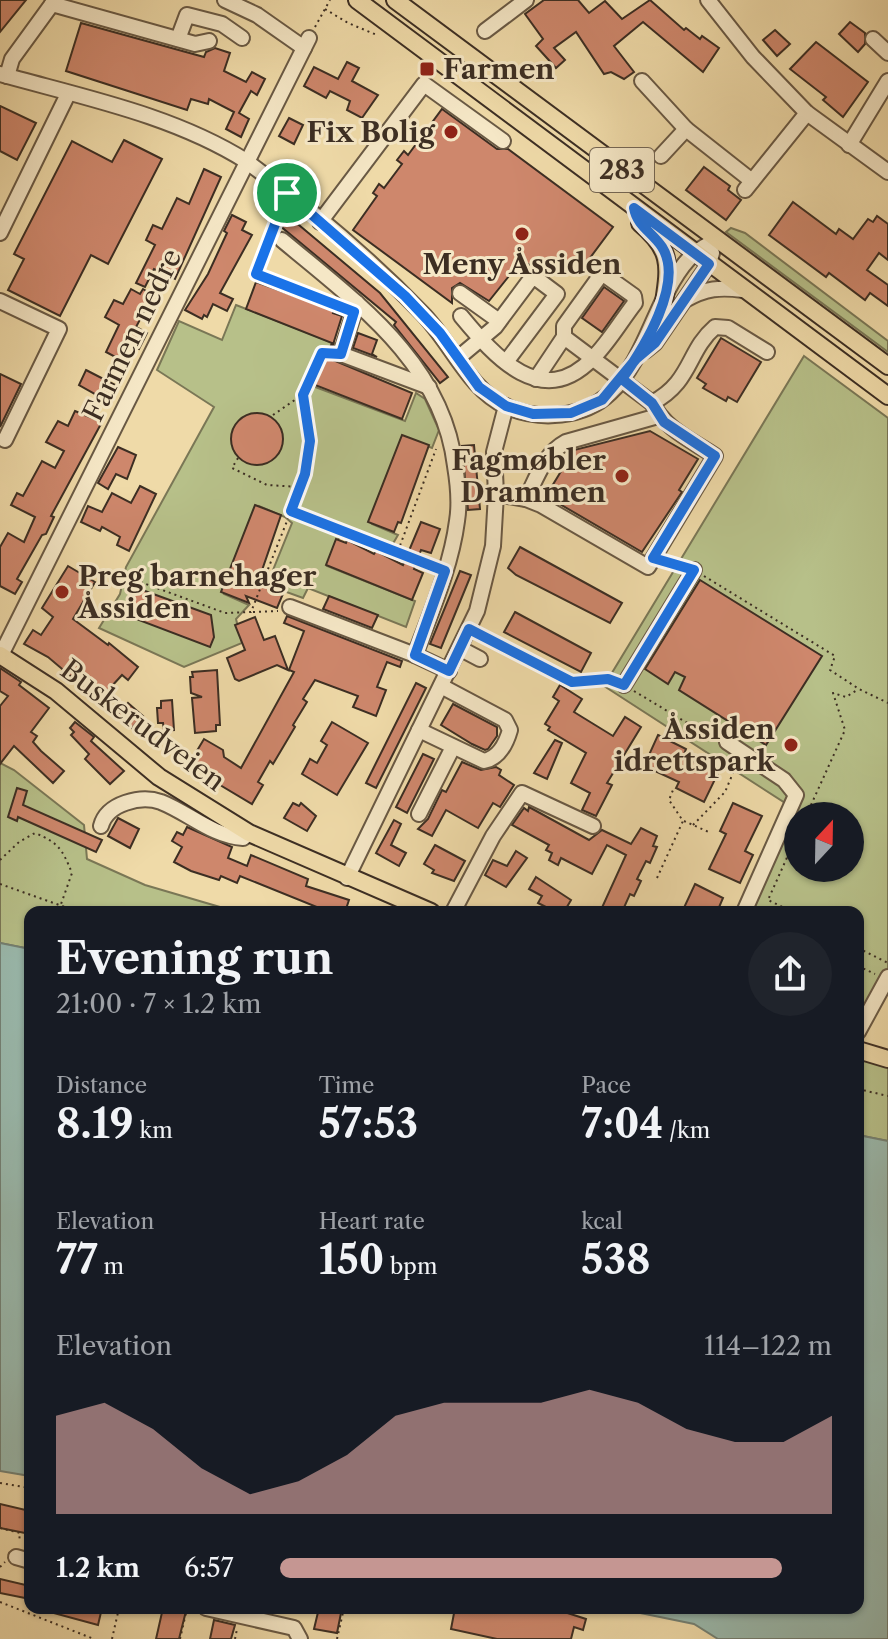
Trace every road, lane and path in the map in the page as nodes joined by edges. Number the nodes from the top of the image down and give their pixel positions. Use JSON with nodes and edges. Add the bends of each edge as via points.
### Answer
{"nodes":[{"id":1,"x":225,"y":0,"type":"edge"},
{"id":2,"x":330,"y":0,"type":"edge"},
{"id":3,"x":357,"y":0,"type":"edge"},
{"id":4,"x":395,"y":0,"type":"edge"},
{"id":5,"x":526,"y":0,"type":"edge"},
{"id":6,"x":708,"y":0,"type":"edge"},
{"id":7,"x":54,"y":2,"type":"edge"},
{"id":8,"x":325,"y":9,"type":"junction"},
{"id":9,"x":485,"y":31,"type":"dead end"},
{"id":10,"x":380,"y":36,"type":"dead end"},
{"id":11,"x":242,"y":38,"type":"dead end"},
{"id":12,"x":178,"y":39,"type":"junction"},
{"id":13,"x":873,"y":39,"type":"dead end"},
{"id":14,"x":209,"y":41,"type":"dead end"},
{"id":15,"x":307,"y":43,"type":"junction"},
{"id":16,"x":888,"y":53,"type":"edge"},
{"id":17,"x":4,"y":75,"type":"edge"},
{"id":18,"x":642,"y":81,"type":"dead end"},
{"id":19,"x":888,"y":81,"type":"edge"},
{"id":20,"x":68,"y":94,"type":"junction"},
{"id":21,"x":807,"y":113,"type":"junction"},
{"id":22,"x":686,"y":129,"type":"junction"},
{"id":23,"x":503,"y":141,"type":"dead end"},
{"id":24,"x":849,"y":145,"type":"junction"},
{"id":25,"x":661,"y":156,"type":"dead end"},
{"id":26,"x":246,"y":161,"type":"junction"},
{"id":27,"x":888,"y":172,"type":"edge"},
{"id":28,"x":287,"y":193,"type":"junction"},
{"id":29,"x":634,"y":208,"type":"junction"},
{"id":30,"x":320,"y":222,"type":"junction"},
{"id":31,"x":0,"y":233,"type":"edge"},
{"id":32,"x":282,"y":240,"type":"dead end"},
{"id":33,"x":716,"y":240,"type":"junction"},
{"id":34,"x":694,"y":253,"type":"junction"},
{"id":35,"x":709,"y":264,"type":"junction"},
{"id":36,"x":743,"y":290,"type":"junction"},
{"id":37,"x":458,"y":296,"type":"dead end"},
{"id":38,"x":0,"y":301,"type":"edge"},
{"id":39,"x":664,"y":302,"type":"junction"},
{"id":40,"x":682,"y":303,"type":"junction"},
{"id":41,"x":355,"y":307,"type":"junction"},
{"id":42,"x":461,"y":316,"type":"dead end"},
{"id":43,"x":497,"y":324,"type":"junction"},
{"id":44,"x":564,"y":337,"type":"junction"},
{"id":45,"x":481,"y":340,"type":"junction"},
{"id":46,"x":767,"y":352,"type":"dead end"},
{"id":47,"x":341,"y":354,"type":"junction"},
{"id":48,"x":595,"y":357,"type":"junction"},
{"id":49,"x":458,"y":358,"type":"junction"},
{"id":50,"x":636,"y":359,"type":"junction"},
{"id":51,"x":506,"y":362,"type":"junction"},
{"id":52,"x":888,"y":366,"type":"edge"},
{"id":53,"x":536,"y":379,"type":"junction"},
{"id":54,"x":622,"y":379,"type":"junction"},
{"id":55,"x":431,"y":388,"type":"junction"},
{"id":56,"x":303,"y":395,"type":"junction"},
{"id":57,"x":888,"y":396,"type":"edge"},
{"id":58,"x":506,"y":406,"type":"junction"},
{"id":59,"x":655,"y":409,"type":"junction"},
{"id":60,"x":273,"y":415,"type":"dead end"},
{"id":61,"x":5,"y":440,"type":"dead end"},
{"id":62,"x":436,"y":451,"type":"dead end"},
{"id":63,"x":238,"y":458,"type":"dead end"},
{"id":64,"x":300,"y":487,"type":"junction"},
{"id":65,"x":496,"y":494,"type":"junction"},
{"id":66,"x":526,"y":499,"type":"junction"},
{"id":67,"x":291,"y":511,"type":"junction"},
{"id":68,"x":398,"y":552,"type":"junction"},
{"id":69,"x":653,"y":558,"type":"junction"},
{"id":70,"x":694,"y":570,"type":"junction"},
{"id":71,"x":445,"y":571,"type":"junction"},
{"id":72,"x":135,"y":580,"type":"dead end"},
{"id":73,"x":290,"y":607,"type":"joint"},
{"id":74,"x":251,"y":612,"type":"junction"},
{"id":75,"x":469,"y":629,"type":"junction"},
{"id":76,"x":461,"y":649,"type":"junction"},
{"id":77,"x":1,"y":655,"type":"edge"},
{"id":78,"x":415,"y":655,"type":"junction"},
{"id":79,"x":480,"y":659,"type":"dead end"},
{"id":80,"x":449,"y":671,"type":"junction"},
{"id":81,"x":624,"y":685,"type":"junction"},
{"id":82,"x":441,"y":686,"type":"junction"},
{"id":83,"x":859,"y":689,"type":"junction"},
{"id":84,"x":888,"y":703,"type":"edge"},
{"id":85,"x":419,"y":730,"type":"junction"},
{"id":86,"x":727,"y":742,"type":"joint"},
{"id":87,"x":453,"y":747,"type":"junction"},
{"id":88,"x":745,"y":754,"type":"junction"},
{"id":89,"x":673,"y":790,"type":"dead end"},
{"id":90,"x":812,"y":802,"type":"edge"},
{"id":91,"x":419,"y":814,"type":"dead end"},
{"id":92,"x":683,"y":821,"type":"junction"},
{"id":93,"x":693,"y":825,"type":"junction"},
{"id":94,"x":101,"y":826,"type":"dead end"},
{"id":95,"x":593,"y":826,"type":"dead end"},
{"id":96,"x":249,"y":833,"type":"junction"},
{"id":97,"x":711,"y":833,"type":"dead end"},
{"id":98,"x":0,"y":860,"type":"edge"},
{"id":99,"x":784,"y":864,"type":"edge"},
{"id":100,"x":347,"y":878,"type":"junction"},
{"id":101,"x":657,"y":878,"type":"dead end"},
{"id":102,"x":0,"y":884,"type":"edge"},
{"id":103,"x":57,"y":906,"type":"edge"},
{"id":104,"x":60,"y":906,"type":"edge"},
{"id":105,"x":416,"y":906,"type":"edge"},
{"id":106,"x":456,"y":906,"type":"edge"},
{"id":107,"x":747,"y":906,"type":"edge"},
{"id":108,"x":780,"y":906,"type":"edge"},
{"id":109,"x":864,"y":951,"type":"edge"},
{"id":110,"x":888,"y":963,"type":"edge"},
{"id":111,"x":864,"y":968,"type":"edge"},
{"id":112,"x":887,"y":978,"type":"edge"},
{"id":113,"x":864,"y":1021,"type":"edge"},
{"id":114,"x":864,"y":1052,"type":"edge"},
{"id":115,"x":888,"y":1059,"type":"edge"},
{"id":116,"x":864,"y":1090,"type":"edge"},
{"id":117,"x":888,"y":1096,"type":"edge"},
{"id":118,"x":0,"y":1483,"type":"edge"},
{"id":119,"x":24,"y":1487,"type":"edge"},
{"id":120,"x":0,"y":1528,"type":"edge"},
{"id":121,"x":23,"y":1559,"type":"edge"},
{"id":122,"x":0,"y":1602,"type":"edge"},
{"id":123,"x":24,"y":1611,"type":"edge"},
{"id":124,"x":30,"y":1614,"type":"edge"},
{"id":125,"x":118,"y":1614,"type":"edge"},
{"id":126,"x":186,"y":1614,"type":"edge"},
{"id":127,"x":232,"y":1614,"type":"edge"},
{"id":128,"x":343,"y":1614,"type":"edge"},
{"id":129,"x":238,"y":1624,"type":"dead end"},
{"id":130,"x":94,"y":1639,"type":"edge"},
{"id":131,"x":112,"y":1639,"type":"edge"},
{"id":132,"x":180,"y":1639,"type":"edge"},
{"id":133,"x":235,"y":1639,"type":"edge"},
{"id":134,"x":300,"y":1639,"type":"edge"},
{"id":135,"x":337,"y":1639,"type":"edge"}],
"edges":[{"from":1,"to":15,"type":"street"},
{"from":2,"to":8,"type":"path"},
{"from":3,"to":29,"type":"main road","number":"283"},
{"from":4,"to":33,"type":"main road","number":"283"},
{"from":5,"to":9,"type":"street"},
{"from":6,"to":21,"type":"street"},
{"from":7,"to":12,"type":"street"},
{"from":7,"to":17,"type":"street"},
{"from":8,"to":10,"type":"path"},
{"from":8,"to":15,"type":"path"},
{"from":11,"to":12,"type":"street","via":[[222,24],[187,15]]},
{"from":12,"to":14,"type":"street"},
{"from":13,"to":16,"type":"street"},
{"from":15,"to":26,"type":"street","name":"Farmen nedre"},
{"from":17,"to":20,"type":"street"},
{"from":18,"to":22,"type":"street"},
{"from":19,"to":24,"type":"street"},
{"from":20,"to":26,"type":"street","via":[[197,134]]},
{"from":20,"to":31,"type":"street"},
{"from":21,"to":22,"type":"street","via":[[748,185]]},
{"from":21,"to":24,"type":"street"},
{"from":22,"to":25,"type":"street"},
{"from":23,"to":30,"type":"street","via":[[424,84]]},
{"from":24,"to":27,"type":"street"},
{"from":26,"to":28,"type":"street"},
{"from":26,"to":77,"type":"street","name":"Farmen nedre"},
{"from":28,"to":30,"type":"street"},
{"from":28,"to":41,"type":"path","via":[[256,274]]},
{"from":29,"to":34,"type":"main road","number":"283"},
{"from":29,"to":39,"type":"main road","number":"283","via":[[636,221],[668,258]]},
{"from":30,"to":49,"type":"street","via":[[405,296]]},
{"from":32,"to":41,"type":"street"},
{"from":33,"to":34,"type":"street"},
{"from":33,"to":35,"type":"street"},
{"from":33,"to":52,"type":"main road","number":"283"},
{"from":34,"to":35,"type":"main road","number":"283"},
{"from":34,"to":39,"type":"street"},
{"from":35,"to":36,"type":"main road","number":"283"},
{"from":35,"to":40,"type":"street"},
{"from":36,"to":40,"type":"street","via":[[707,289]]},
{"from":36,"to":57,"type":"main road","number":"283"},
{"from":37,"to":43,"type":"street"},
{"from":38,"to":61,"type":"street","via":[[59,329]]},
{"from":39,"to":50,"type":"street"},
{"from":40,"to":50,"type":"street","via":[[655,343]]},
{"from":41,"to":47,"type":"street"},
{"from":41,"to":55,"type":"street","via":[[389,334]]},
{"from":42,"to":45,"type":"street"},
{"from":43,"to":45,"type":"street"},
{"from":43,"to":51,"type":"street","via":[[533,276],[557,294]]},
{"from":44,"to":48,"type":"street"},
{"from":44,"to":48,"type":"street","via":[[564,326],[600,276],[606,276],[634,296],[635,303]]},
{"from":44,"to":53,"type":"street"},
{"from":45,"to":49,"type":"street"},
{"from":45,"to":51,"type":"street"},
{"from":46,"to":59,"type":"street","via":[[728,328],[715,327]]},
{"from":47,"to":55,"type":"street"},
{"from":47,"to":56,"type":"path","via":[[322,353]]},
{"from":48,"to":53,"type":"street","via":[[567,378]]},
{"from":48,"to":54,"type":"street"},
{"from":49,"to":58,"type":"street","via":[[479,387]]},
{"from":50,"to":54,"type":"street"},
{"from":51,"to":53,"type":"street"},
{"from":54,"to":58,"type":"street","via":[[602,400],[571,413],[533,414]]},
{"from":54,"to":59,"type":"street"},
{"from":55,"to":71,"type":"street","via":[[447,421],[458,490],[458,519]]},
{"from":56,"to":60,"type":"path"},
{"from":56,"to":64,"type":"path","via":[[310,441]]},
{"from":58,"to":65,"type":"street","via":[[494,452]]},
{"from":59,"to":66,"type":"street","via":[[556,447]]},
{"from":59,"to":69,"type":"street","via":[[715,456]]},
{"from":62,"to":68,"type":"path"},
{"from":63,"to":64,"type":"path","via":[[232,468],[267,485]]},
{"from":64,"to":67,"type":"path"},
{"from":65,"to":66,"type":"street"},
{"from":65,"to":75,"type":"street","via":[[489,566]]},
{"from":66,"to":69,"type":"street","via":[[648,567]]},
{"from":67,"to":68,"type":"path"},
{"from":67,"to":74,"type":"path"},
{"from":68,"to":71,"type":"path"},
{"from":69,"to":70,"type":"path"},
{"from":70,"to":81,"type":"street"},
{"from":70,"to":83,"type":"path","via":[[835,656],[830,670]]},
{"from":71,"to":78,"type":"street"},
{"from":72,"to":74,"type":"path","via":[[225,613]]},
{"from":73,"to":74,"type":"path"},
{"from":73,"to":78,"type":"street"},
{"from":75,"to":76,"type":"street"},
{"from":75,"to":81,"type":"path","via":[[572,682],[608,679]]},
{"from":76,"to":79,"type":"street"},
{"from":76,"to":80,"type":"street"},
{"from":77,"to":96,"type":"main road","name":"Buskerudveien","via":[[56,691],[159,777]]},
{"from":78,"to":80,"type":"street"},
{"from":80,"to":82,"type":"street"},
{"from":81,"to":86,"type":"path","via":[[711,739]]},
{"from":82,"to":85,"type":"street"},
{"from":82,"to":87,"type":"street","via":[[505,720],[510,730],[501,750],[488,761]]},
{"from":83,"to":84,"type":"path"},
{"from":83,"to":90,"type":"path","via":[[846,697],[833,693],[845,730]]},
{"from":85,"to":87,"type":"street"},
{"from":85,"to":100,"type":"street"},
{"from":86,"to":88,"type":"street"},
{"from":87,"to":91,"type":"street"},
{"from":88,"to":93,"type":"path","via":[[725,792]]},
{"from":88,"to":107,"type":"street","via":[[784,780],[796,795]]},
{"from":89,"to":92,"type":"path","via":[[669,800]]},
{"from":92,"to":93,"type":"path"},
{"from":92,"to":101,"type":"path"},
{"from":93,"to":97,"type":"path"},
{"from":94,"to":96,"type":"street","via":[[113,808],[153,801],[221,833],[243,838]]},
{"from":95,"to":106,"type":"street","via":[[522,793]]},
{"from":96,"to":100,"type":"main road","name":"Buskerudveien"},
{"from":98,"to":104,"type":"path","via":[[35,833],[54,841],[72,873]]},
{"from":99,"to":108,"type":"path","via":[[768,900]]},
{"from":100,"to":105,"type":"main road","name":"Buskerudveien"},
{"from":102,"to":103,"type":"path"},
{"from":109,"to":110,"type":"path"},
{"from":111,"to":112,"type":"path"},
{"from":112,"to":113,"type":"street"},
{"from":114,"to":115,"type":"main road"},
{"from":116,"to":117,"type":"path"},
{"from":118,"to":119,"type":"path"},
{"from":120,"to":121,"type":"path","via":[[20,1533]]},
{"from":122,"to":123,"type":"path"},
{"from":124,"to":130,"type":"path"},
{"from":125,"to":131,"type":"path"},
{"from":126,"to":132,"type":"path"},
{"from":127,"to":134,"type":"street","via":[[294,1628]]},
{"from":128,"to":135,"type":"path"},
{"from":129,"to":133,"type":"path"}]}
